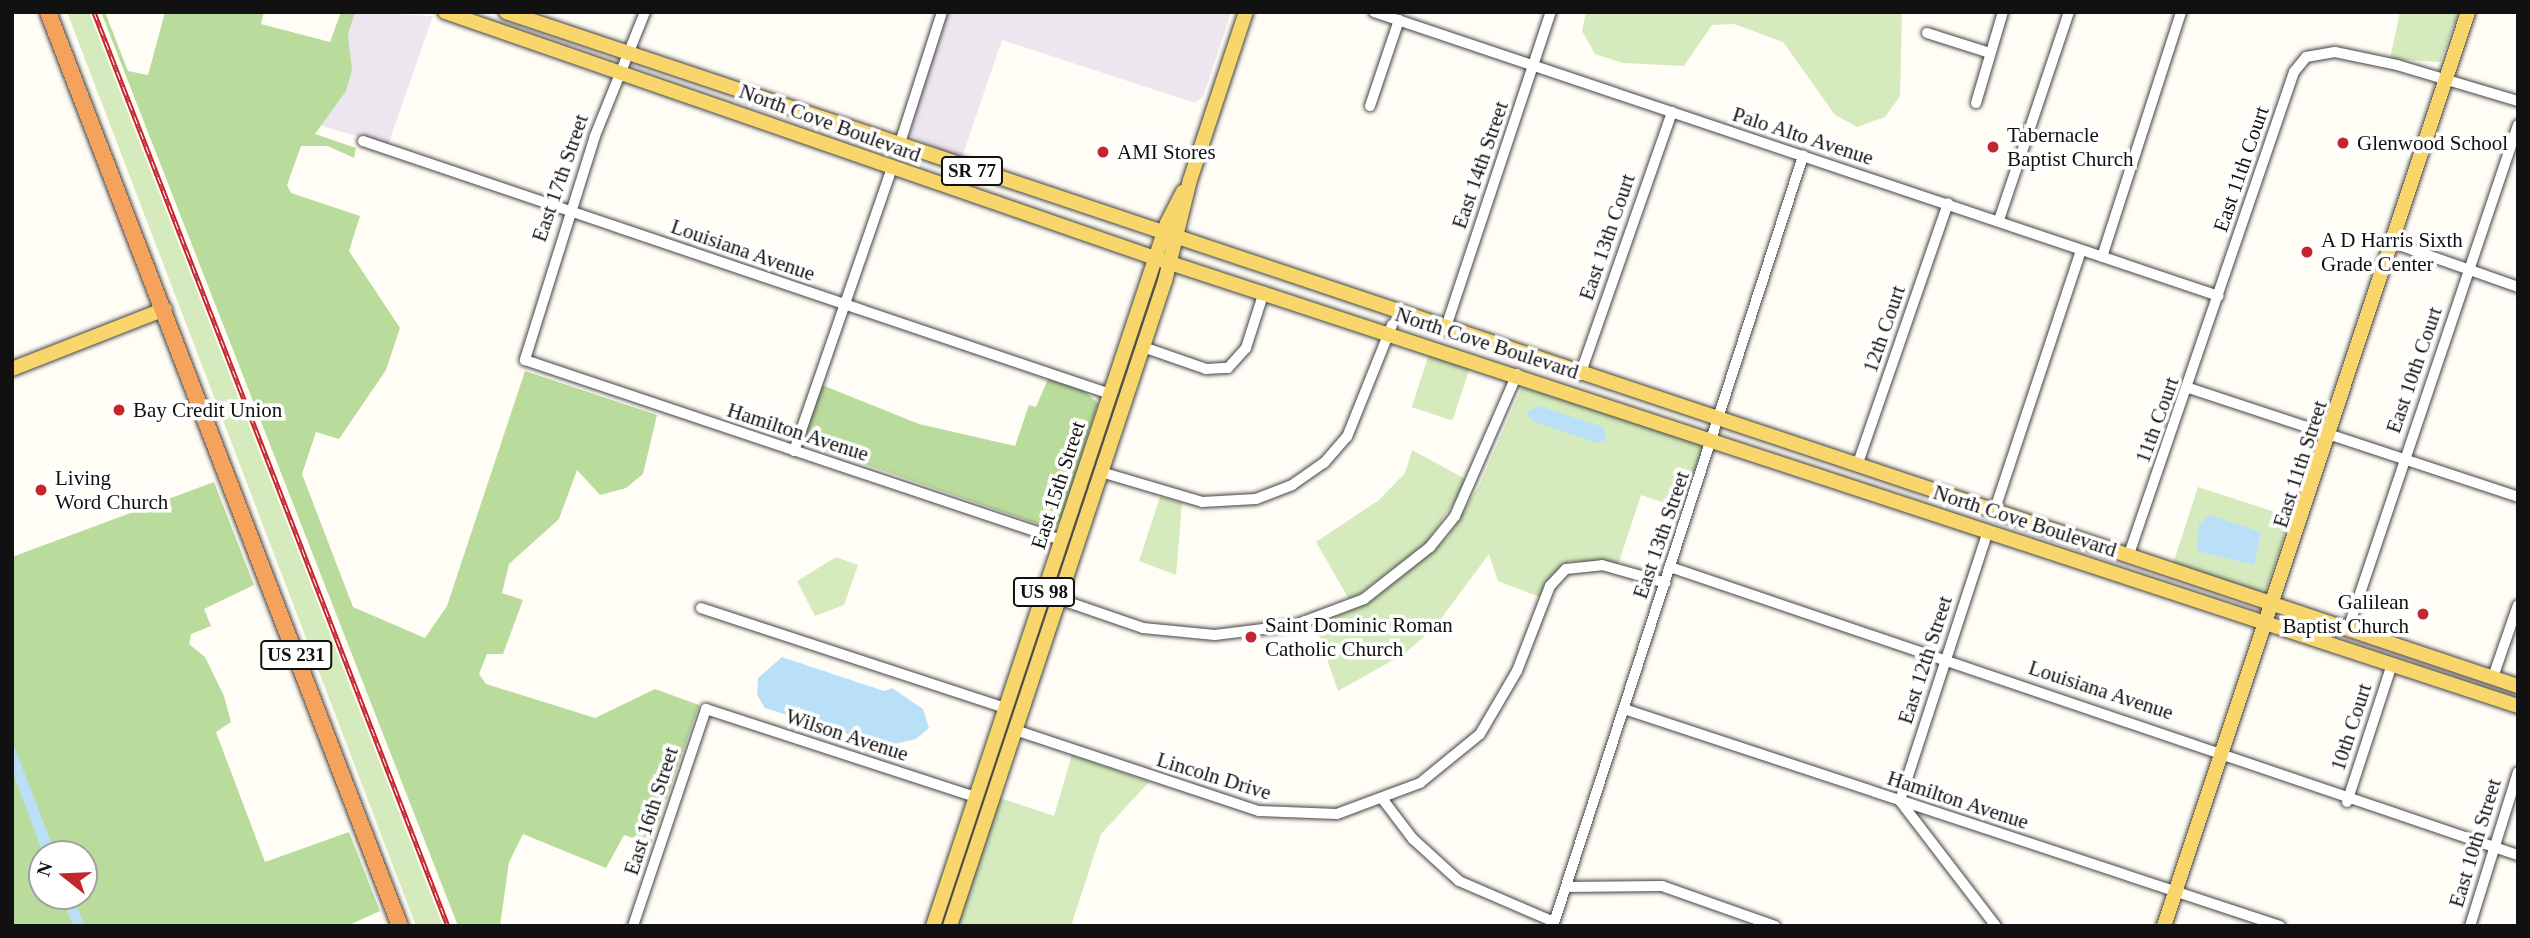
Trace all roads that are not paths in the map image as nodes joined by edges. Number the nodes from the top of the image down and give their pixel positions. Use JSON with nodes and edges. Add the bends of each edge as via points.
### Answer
{"nodes":[{"id":1,"x":48,"y":12,"type":"edge"},
{"id":2,"x":445,"y":12,"type":"edge"},
{"id":3,"x":506,"y":12,"type":"edge"},
{"id":4,"x":645,"y":12,"type":"edge"},
{"id":5,"x":942,"y":12,"type":"edge"},
{"id":6,"x":1246,"y":12,"type":"edge"},
{"id":7,"x":1374,"y":12,"type":"edge"},
{"id":8,"x":1551,"y":12,"type":"edge"},
{"id":9,"x":2003,"y":12,"type":"edge"},
{"id":10,"x":2069,"y":12,"type":"edge"},
{"id":11,"x":2181,"y":12,"type":"edge"},
{"id":12,"x":2468,"y":12,"type":"edge"},
{"id":13,"x":1399,"y":20,"type":"junction"},
{"id":14,"x":1927,"y":33,"type":"dead end"},
{"id":15,"x":1990,"y":53,"type":"junction"},
{"id":16,"x":629,"y":54,"type":"junction"},
{"id":17,"x":1534,"y":65,"type":"junction"},
{"id":18,"x":617,"y":71,"type":"junction"},
{"id":19,"x":2446,"y":76,"type":"junction"},
{"id":20,"x":2518,"y":100,"type":"edge"},
{"id":21,"x":1976,"y":103,"type":"dead end"},
{"id":22,"x":1370,"y":106,"type":"dead end"},
{"id":23,"x":1672,"y":112,"type":"junction"},
{"id":24,"x":2518,"y":125,"type":"edge"},
{"id":25,"x":363,"y":141,"type":"dead end"},
{"id":26,"x":899,"y":146,"type":"junction"},
{"id":27,"x":1803,"y":156,"type":"junction"},
{"id":28,"x":892,"y":168,"type":"junction"},
{"id":29,"x":1190,"y":180,"type":"junction"},
{"id":30,"x":1948,"y":204,"type":"junction"},
{"id":31,"x":569,"y":212,"type":"junction"},
{"id":32,"x":1999,"y":220,"type":"junction"},
{"id":33,"x":1163,"y":236,"type":"junction"},
{"id":34,"x":137,"y":238,"type":"dead end"},
{"id":35,"x":1178,"y":241,"type":"junction"},
{"id":36,"x":2393,"y":243,"type":"junction"},
{"id":37,"x":2081,"y":250,"type":"junction"},
{"id":38,"x":2102,"y":257,"type":"junction"},
{"id":39,"x":1156,"y":258,"type":"junction"},
{"id":40,"x":146,"y":260,"type":"junction"},
{"id":41,"x":1170,"y":263,"type":"junction"},
{"id":42,"x":2468,"y":271,"type":"junction"},
{"id":43,"x":2518,"y":287,"type":"edge"},
{"id":44,"x":1264,"y":292,"type":"junction"},
{"id":45,"x":2219,"y":296,"type":"junction"},
{"id":46,"x":847,"y":305,"type":"junction"},
{"id":47,"x":165,"y":309,"type":"junction"},
{"id":48,"x":1391,"y":329,"type":"junction"},
{"id":49,"x":1446,"y":330,"type":"junction"},
{"id":50,"x":1143,"y":347,"type":"junction"},
{"id":51,"x":524,"y":359,"type":"joint"},
{"id":52,"x":12,"y":369,"type":"edge"},
{"id":53,"x":1517,"y":374,"type":"junction"},
{"id":54,"x":1580,"y":374,"type":"junction"},
{"id":55,"x":2189,"y":388,"type":"junction"},
{"id":56,"x":1110,"y":394,"type":"junction"},
{"id":57,"x":1125,"y":400,"type":"junction"},
{"id":58,"x":1721,"y":421,"type":"junction"},
{"id":59,"x":2332,"y":435,"type":"junction"},
{"id":60,"x":1714,"y":440,"type":"junction"},
{"id":61,"x":794,"y":451,"type":"junction"},
{"id":62,"x":2404,"y":459,"type":"junction"},
{"id":63,"x":1857,"y":466,"type":"junction"},
{"id":64,"x":1086,"y":467,"type":"junction"},
{"id":65,"x":1101,"y":472,"type":"junction"},
{"id":66,"x":2518,"y":497,"type":"edge"},
{"id":67,"x":1994,"y":512,"type":"junction"},
{"id":68,"x":1988,"y":531,"type":"junction"},
{"id":69,"x":1061,"y":540,"type":"junction"},
{"id":70,"x":1077,"y":545,"type":"junction"},
{"id":71,"x":2128,"y":556,"type":"junction"},
{"id":72,"x":1671,"y":567,"type":"junction"},
{"id":73,"x":1666,"y":583,"type":"junction"},
{"id":74,"x":1043,"y":594,"type":"junction"},
{"id":75,"x":1059,"y":599,"type":"junction"},
{"id":76,"x":2518,"y":604,"type":"edge"},
{"id":77,"x":2274,"y":605,"type":"junction"},
{"id":78,"x":701,"y":608,"type":"dead end"},
{"id":79,"x":2267,"y":623,"type":"junction"},
{"id":80,"x":2348,"y":629,"type":"junction"},
{"id":81,"x":1945,"y":659,"type":"junction"},
{"id":82,"x":2392,"y":664,"type":"junction"},
{"id":83,"x":2493,"y":677,"type":"junction"},
{"id":84,"x":2518,"y":685,"type":"edge"},
{"id":85,"x":2518,"y":706,"type":"edge"},
{"id":86,"x":1005,"y":708,"type":"junction"},
{"id":87,"x":706,"y":709,"type":"joint"},
{"id":88,"x":1625,"y":709,"type":"junction"},
{"id":89,"x":1021,"y":713,"type":"junction"},
{"id":90,"x":1000,"y":725,"type":"junction"},
{"id":91,"x":1015,"y":730,"type":"junction"},
{"id":92,"x":2222,"y":753,"type":"junction"},
{"id":93,"x":2518,"y":772,"type":"edge"},
{"id":94,"x":976,"y":797,"type":"junction"},
{"id":95,"x":1384,"y":801,"type":"junction"},
{"id":96,"x":1900,"y":801,"type":"junction"},
{"id":97,"x":991,"y":802,"type":"junction"},
{"id":98,"x":2347,"y":802,"type":"junction"},
{"id":99,"x":2494,"y":847,"type":"junction"},
{"id":100,"x":2518,"y":855,"type":"edge"},
{"id":101,"x":951,"y":872,"type":"junction"},
{"id":102,"x":966,"y":877,"type":"junction"},
{"id":103,"x":1566,"y":887,"type":"junction"},
{"id":104,"x":2176,"y":891,"type":"junction"},
{"id":105,"x":1554,"y":924,"type":"edge"},
{"id":106,"x":400,"y":926,"type":"edge"},
{"id":107,"x":633,"y":926,"type":"edge"},
{"id":108,"x":933,"y":926,"type":"edge"},
{"id":109,"x":950,"y":926,"type":"edge"},
{"id":110,"x":1775,"y":926,"type":"edge"},
{"id":111,"x":1996,"y":926,"type":"edge"},
{"id":112,"x":2164,"y":926,"type":"edge"},
{"id":113,"x":2280,"y":926,"type":"edge"},
{"id":114,"x":2470,"y":926,"type":"edge"}],
"edges":[{"from":1,"to":40,"type":"highway","number":"US 231"},
{"from":2,"to":18,"type":"main road","name":"North Cove Boulevard","number":"SR 77"},
{"from":3,"to":16,"type":"main road","name":"North Cove Boulevard","number":"SR 77"},
{"from":4,"to":16,"type":"street","name":"East 17th Street"},
{"from":5,"to":26,"type":"street"},
{"from":6,"to":29,"type":"main road","name":"East 15th Street","number":"US 98"},
{"from":7,"to":13,"type":"street","name":"Palo Alto Avenue"},
{"from":8,"to":17,"type":"street","name":"East 14th Street"},
{"from":9,"to":15,"type":"street"},
{"from":10,"to":32,"type":"street"},
{"from":11,"to":38,"type":"street"},
{"from":12,"to":19,"type":"main road","name":"East 11th Street"},
{"from":13,"to":17,"type":"street","name":"Palo Alto Avenue"},
{"from":13,"to":22,"type":"street"},
{"from":14,"to":15,"type":"street"},
{"from":15,"to":21,"type":"street"},
{"from":16,"to":18,"type":"street","name":"East 17th Street"},
{"from":16,"to":26,"type":"main road","name":"North Cove Boulevard","number":"SR 77"},
{"from":17,"to":23,"type":"street","name":"Palo Alto Avenue"},
{"from":17,"to":49,"type":"street","name":"East 14th Street"},
{"from":18,"to":28,"type":"main road","name":"North Cove Boulevard","number":"SR 77"},
{"from":18,"to":31,"type":"street","name":"East 17th Street"},
{"from":19,"to":20,"type":"street"},
{"from":19,"to":36,"type":"main road","name":"East 11th Street"},
{"from":19,"to":45,"type":"street","name":"East 11th Court","via":[[2335,52],[2306,57],[2294,72]]},
{"from":23,"to":27,"type":"street","name":"Palo Alto Avenue"},
{"from":23,"to":54,"type":"street","name":"East 13th Court"},
{"from":24,"to":42,"type":"street","name":"East 10th Court"},
{"from":25,"to":31,"type":"street","name":"Louisiana Avenue"},
{"from":26,"to":33,"type":"main road","name":"North Cove Boulevard","number":"SR 77"},
{"from":27,"to":30,"type":"street","name":"Palo Alto Avenue"},
{"from":27,"to":58,"type":"street","name":"East 13th Street"},
{"from":28,"to":39,"type":"main road","name":"North Cove Boulevard","number":"SR 77"},
{"from":28,"to":46,"type":"street"},
{"from":29,"to":33,"type":"main road","name":"East 15th Street","number":"US 98"},
{"from":29,"to":35,"type":"main road","name":"East 15th Street","number":"US 98"},
{"from":30,"to":32,"type":"street","name":"Palo Alto Avenue"},
{"from":30,"to":63,"type":"street","name":"12th Court"},
{"from":31,"to":46,"type":"street","name":"Louisiana Avenue"},
{"from":31,"to":51,"type":"street","name":"East 17th Street"},
{"from":32,"to":37,"type":"street","name":"Palo Alto Avenue"},
{"from":33,"to":35,"type":"main road","name":"North Cove Boulevard","number":"SR 77"},
{"from":33,"to":39,"type":"main road","name":"East 15th Street","number":"US 98"},
{"from":34,"to":40,"type":"highway","number":"US 231"},
{"from":35,"to":41,"type":"main road","name":"East 15th Street","number":"US 98"},
{"from":35,"to":49,"type":"main road","name":"North Cove Boulevard","number":"SR 77"},
{"from":36,"to":42,"type":"street"},
{"from":36,"to":59,"type":"main road","name":"East 11th Street"},
{"from":37,"to":38,"type":"street","name":"Palo Alto Avenue"},
{"from":37,"to":67,"type":"street"},
{"from":38,"to":45,"type":"street","name":"Palo Alto Avenue"},
{"from":39,"to":41,"type":"main road","name":"North Cove Boulevard","number":"SR 77"},
{"from":39,"to":56,"type":"main road","name":"East 15th Street","number":"US 98"},
{"from":40,"to":47,"type":"highway","number":"US 231"},
{"from":41,"to":44,"type":"main road","name":"North Cove Boulevard","number":"SR 77"},
{"from":41,"to":50,"type":"main road","name":"East 15th Street","number":"US 98"},
{"from":42,"to":43,"type":"street"},
{"from":42,"to":62,"type":"street","name":"East 10th Court"},
{"from":44,"to":48,"type":"main road","name":"North Cove Boulevard","number":"SR 77"},
{"from":44,"to":50,"type":"street","via":[[1246,348],[1228,368],[1202,368]]},
{"from":45,"to":55,"type":"street","name":"11th Court"},
{"from":46,"to":56,"type":"street","name":"Louisiana Avenue"},
{"from":46,"to":61,"type":"street"},
{"from":47,"to":52,"type":"main road"},
{"from":47,"to":106,"type":"highway","number":"US 231"},
{"from":48,"to":49,"type":"main road","via":[[1429,335]]},
{"from":48,"to":53,"type":"main road","name":"North Cove Boulevard"},
{"from":48,"to":65,"type":"street","via":[[1347,437],[1324,463],[1292,485],[1256,499],[1202,502]]},
{"from":49,"to":54,"type":"main road","name":"North Cove Boulevard","number":"SR 77"},
{"from":50,"to":57,"type":"main road","name":"East 15th Street","number":"US 98"},
{"from":51,"to":61,"type":"street","name":"Hamilton Avenue"},
{"from":53,"to":60,"type":"main road","name":"North Cove Boulevard"},
{"from":53,"to":75,"type":"street","via":[[1455,516],[1430,547],[1364,599],[1295,625],[1215,635],[1143,628]]},
{"from":54,"to":58,"type":"main road","name":"North Cove Boulevard","number":"SR 77"},
{"from":55,"to":59,"type":"street"},
{"from":55,"to":71,"type":"street","name":"11th Court"},
{"from":56,"to":57,"type":"main road"},
{"from":56,"to":64,"type":"main road","name":"East 15th Street","number":"US 98"},
{"from":57,"to":65,"type":"main road","name":"East 15th Street","number":"US 98"},
{"from":58,"to":60,"type":"street","name":"East 13th Street"},
{"from":58,"to":63,"type":"main road","name":"North Cove Boulevard","number":"SR 77"},
{"from":59,"to":62,"type":"street"},
{"from":59,"to":77,"type":"main road","name":"East 11th Street"},
{"from":60,"to":68,"type":"main road","name":"North Cove Boulevard"},
{"from":60,"to":72,"type":"street","name":"East 13th Street"},
{"from":61,"to":69,"type":"street","name":"Hamilton Avenue"},
{"from":62,"to":66,"type":"street"},
{"from":62,"to":80,"type":"street","name":"East 10th Court"},
{"from":63,"to":67,"type":"main road","name":"North Cove Boulevard","number":"SR 77"},
{"from":64,"to":65,"type":"main road"},
{"from":64,"to":69,"type":"main road","name":"East 15th Street","number":"US 98"},
{"from":65,"to":70,"type":"main road","name":"East 15th Street","number":"US 98"},
{"from":67,"to":71,"type":"main road","name":"North Cove Boulevard","number":"SR 77"},
{"from":68,"to":79,"type":"main road","name":"North Cove Boulevard"},
{"from":68,"to":81,"type":"street","name":"East 12th Street"},
{"from":69,"to":70,"type":"main road"},
{"from":69,"to":74,"type":"main road","name":"East 15th Street","number":"US 98"},
{"from":70,"to":75,"type":"main road","name":"East 15th Street","number":"US 98"},
{"from":71,"to":77,"type":"main road","name":"North Cove Boulevard","number":"SR 77"},
{"from":72,"to":73,"type":"street","name":"East 13th Street"},
{"from":72,"to":81,"type":"street","name":"Louisiana Avenue"},
{"from":73,"to":88,"type":"street","name":"East 13th Street"},
{"from":73,"to":95,"type":"street","name":"Lincoln Drive","via":[[1602,565],[1576,566],[1550,586],[1517,671],[1480,734],[1458,757]]},
{"from":74,"to":75,"type":"main road"},
{"from":74,"to":86,"type":"main road","name":"East 15th Street","number":"US 98"},
{"from":75,"to":89,"type":"main road","name":"East 15th Street","number":"US 98"},
{"from":76,"to":83,"type":"street"},
{"from":77,"to":79,"type":"main road","name":"East 11th Street"},
{"from":77,"to":80,"type":"main road","name":"North Cove Boulevard","number":"SR 77"},
{"from":78,"to":86,"type":"street"},
{"from":79,"to":82,"type":"main road","name":"North Cove Boulevard"},
{"from":79,"to":92,"type":"main road","name":"East 11th Street"},
{"from":80,"to":83,"type":"main road","name":"North Cove Boulevard","number":"SR 77"},
{"from":81,"to":92,"type":"street","name":"Louisiana Avenue"},
{"from":81,"to":96,"type":"street","name":"East 12th Street"},
{"from":82,"to":85,"type":"main road","name":"North Cove Boulevard"},
{"from":82,"to":98,"type":"street","name":"10th Court"},
{"from":83,"to":84,"type":"main road","name":"North Cove Boulevard","number":"SR 77"},
{"from":86,"to":89,"type":"main road"},
{"from":86,"to":90,"type":"main road","name":"East 15th Street","number":"US 98"},
{"from":87,"to":94,"type":"street","name":"Wilson Avenue"},
{"from":87,"to":107,"type":"street","name":"East 16th Street"},
{"from":88,"to":96,"type":"street","name":"Hamilton Avenue"},
{"from":88,"to":103,"type":"street","name":"East 13th Street"},
{"from":89,"to":91,"type":"main road","name":"East 15th Street","number":"US 98"},
{"from":90,"to":91,"type":"main road"},
{"from":90,"to":94,"type":"main road","name":"East 15th Street","number":"US 98"},
{"from":91,"to":95,"type":"street","name":"Lincoln Drive","via":[[1259,811],[1318,817]]},
{"from":91,"to":97,"type":"main road","name":"East 15th Street","number":"US 98"},
{"from":92,"to":98,"type":"street","name":"Louisiana Avenue"},
{"from":92,"to":104,"type":"main road","name":"East 11th Street"},
{"from":93,"to":99,"type":"street","name":"East 10th Street"},
{"from":94,"to":97,"type":"main road"},
{"from":94,"to":101,"type":"main road","name":"East 15th Street","number":"US 98"},
{"from":95,"to":105,"type":"street","via":[[1420,846],[1459,881]]},
{"from":96,"to":104,"type":"street","name":"Hamilton Avenue"},
{"from":96,"to":111,"type":"street"},
{"from":97,"to":102,"type":"main road","name":"East 15th Street","number":"US 98"},
{"from":98,"to":99,"type":"street","name":"Louisiana Avenue"},
{"from":99,"to":100,"type":"street","name":"Louisiana Avenue"},
{"from":99,"to":114,"type":"street","name":"East 10th Street"},
{"from":101,"to":102,"type":"main road"},
{"from":101,"to":108,"type":"main road","name":"East 15th Street","number":"US 98"},
{"from":102,"to":109,"type":"main road","name":"East 15th Street","number":"US 98"},
{"from":103,"to":105,"type":"street","name":"East 13th Street"},
{"from":103,"to":110,"type":"street","via":[[1662,886]]},
{"from":104,"to":112,"type":"main road","name":"East 11th Street"},
{"from":104,"to":113,"type":"street","name":"Hamilton Avenue"}]}
